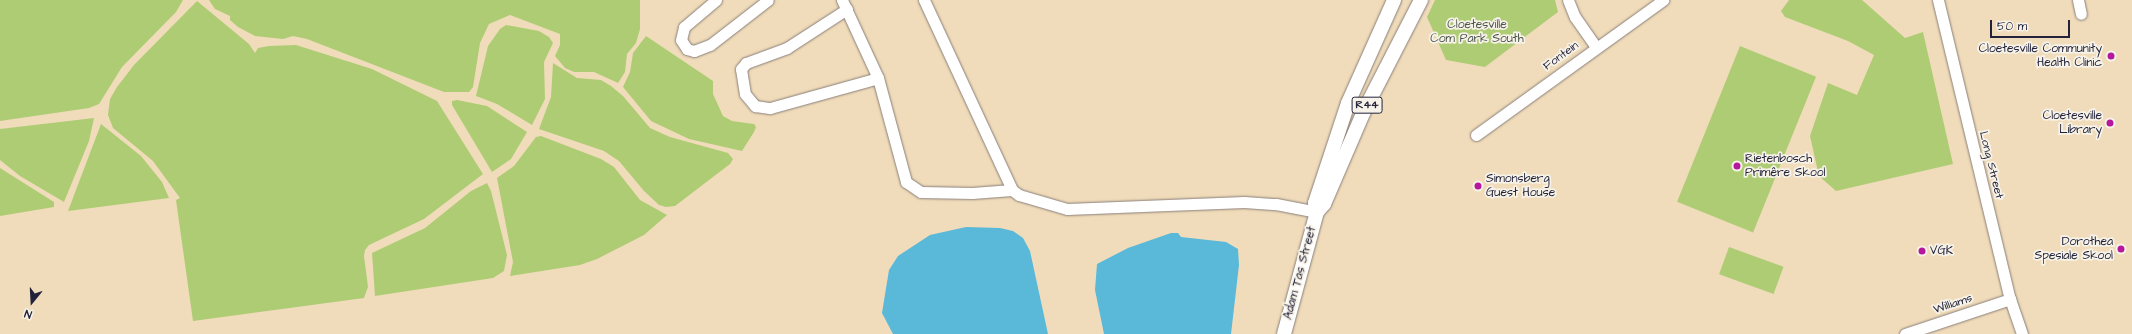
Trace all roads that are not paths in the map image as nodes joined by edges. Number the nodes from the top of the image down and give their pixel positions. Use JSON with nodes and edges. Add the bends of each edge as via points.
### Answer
{"nodes":[{"id":1,"x":716,"y":0,"type":"edge"},
{"id":2,"x":768,"y":0,"type":"edge"},
{"id":3,"x":924,"y":0,"type":"edge"},
{"id":4,"x":1394,"y":0,"type":"edge"},
{"id":5,"x":1421,"y":0,"type":"edge"},
{"id":6,"x":1568,"y":0,"type":"edge"},
{"id":7,"x":1663,"y":0,"type":"edge"},
{"id":8,"x":1938,"y":0,"type":"edge"},
{"id":9,"x":2078,"y":0,"type":"edge"},
{"id":10,"x":844,"y":4,"type":"edge"},
{"id":11,"x":2081,"y":14,"type":"dead end"},
{"id":12,"x":1596,"y":47,"type":"junction"},
{"id":13,"x":878,"y":78,"type":"junction"},
{"id":14,"x":1476,"y":135,"type":"dead end"},
{"id":15,"x":1012,"y":190,"type":"junction"},
{"id":16,"x":1317,"y":212,"type":"junction"},
{"id":17,"x":2010,"y":299,"type":"junction"},
{"id":18,"x":1284,"y":334,"type":"edge"},
{"id":19,"x":1904,"y":334,"type":"edge"},
{"id":20,"x":2022,"y":334,"type":"edge"}],
"edges":[{"from":1,"to":2,"type":"street","via":[[684,27],[681,40],[687,49],[694,51],[710,45]]},
{"from":3,"to":15,"type":"street"},
{"from":4,"to":16,"type":"main road","name":"Adam Tas Street","number":"R44","via":[[1348,103],[1315,203]]},
{"from":5,"to":16,"type":"main road","name":"Adam Tas Street","number":"R44","via":[[1364,111],[1324,204]]},
{"from":6,"to":12,"type":"street","via":[[1575,17]]},
{"from":7,"to":12,"type":"street","name":"Fontein"},
{"from":8,"to":17,"type":"street","name":"Long Street"},
{"from":9,"to":11,"type":"street"},
{"from":10,"to":13,"type":"street"},
{"from":10,"to":13,"type":"street","via":[[787,48],[746,63],[741,69],[745,94],[755,106],[770,108]]},
{"from":12,"to":14,"type":"street","name":"Fontein"},
{"from":13,"to":15,"type":"street","via":[[906,182],[913,188],[921,192],[972,193]]},
{"from":15,"to":16,"type":"street","via":[[1034,201],[1066,209],[1244,202],[1276,204]]},
{"from":16,"to":18,"type":"main road","name":"Adam Tas Street","number":"R44"},
{"from":17,"to":19,"type":"street","name":"Williams"},
{"from":17,"to":20,"type":"street","name":"Long Street"}]}
